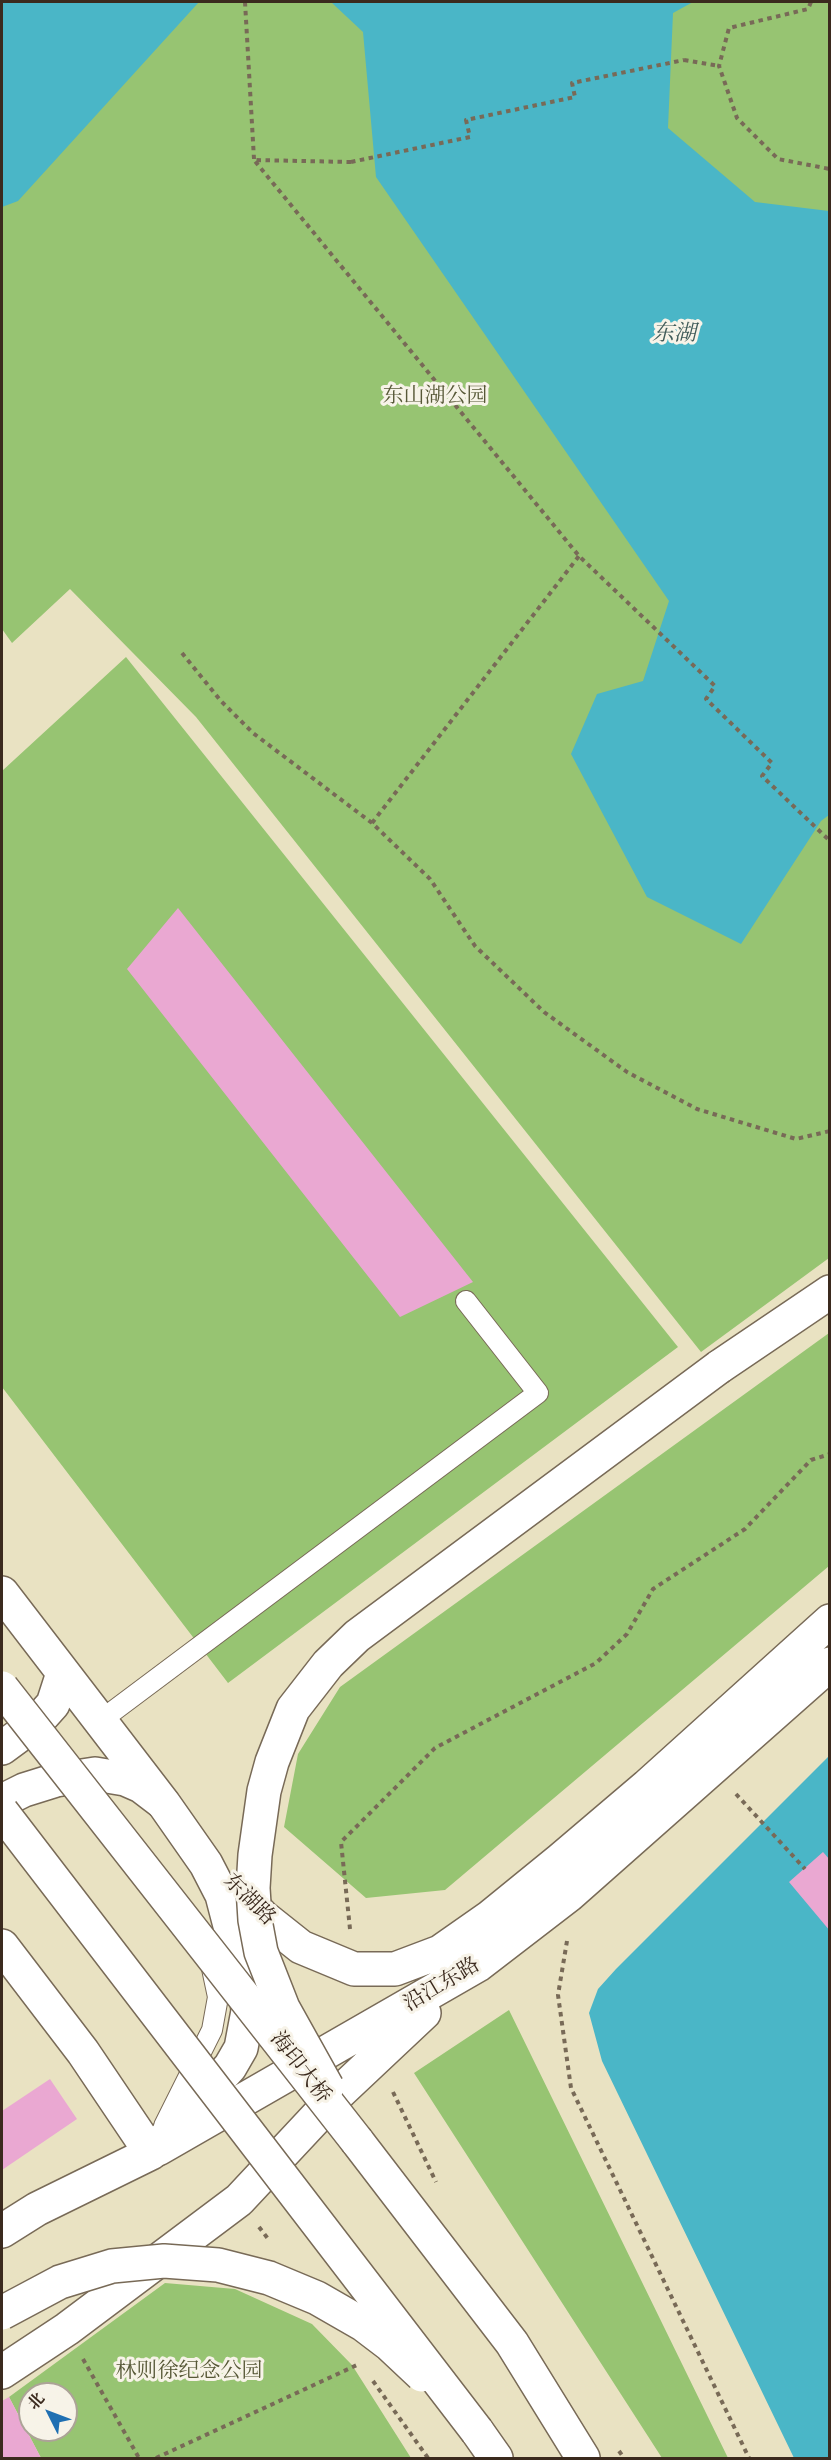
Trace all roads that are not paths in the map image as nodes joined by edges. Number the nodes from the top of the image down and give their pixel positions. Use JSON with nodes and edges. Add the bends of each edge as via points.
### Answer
{"nodes":[{"id":1,"x":830,"y":1292,"type":"edge"},
{"id":2,"x":466,"y":1301,"type":"dead end"},
{"id":3,"x":2,"y":1593,"type":"edge"},
{"id":4,"x":830,"y":1621,"type":"edge"},
{"id":5,"x":830,"y":1664,"type":"edge"},
{"id":6,"x":63,"y":1673,"type":"junction"},
{"id":7,"x":2,"y":1688,"type":"edge"},
{"id":8,"x":100,"y":1720,"type":"junction"},
{"id":9,"x":2,"y":1748,"type":"edge"},
{"id":10,"x":81,"y":1774,"type":"junction"},
{"id":11,"x":2,"y":1801,"type":"edge"},
{"id":12,"x":164,"y":1804,"type":"junction"},
{"id":13,"x":2,"y":1812,"type":"edge"},
{"id":14,"x":2,"y":1946,"type":"edge"},
{"id":15,"x":478,"y":1965,"type":"junction"},
{"id":16,"x":354,"y":1969,"type":"joint"},
{"id":17,"x":357,"y":2140,"type":"junction"},
{"id":18,"x":151,"y":2152,"type":"junction"},
{"id":19,"x":2,"y":2231,"type":"edge"},
{"id":20,"x":2,"y":2313,"type":"edge"},
{"id":21,"x":2,"y":2372,"type":"edge"},
{"id":22,"x":477,"y":2431,"type":"junction"},
{"id":23,"x":496,"y":2458,"type":"edge"},
{"id":24,"x":583,"y":2458,"type":"edge"}],
"edges":[{"from":1,"to":17,"type":"main road","bridge":true,"via":[[718,1367],[357,1636],[328,1664],[294,1709],[264,1791],[255,1855],[255,1920],[261,1952],[283,2008]]},
{"from":2,"to":8,"type":"lane","via":[[538,1393]]},
{"from":3,"to":6,"type":"main road"},
{"from":4,"to":16,"type":"main road","name":"沿江东路","via":[[647,1786],[490,1917],[440,1952],[395,1970]]},
{"from":5,"to":15,"type":"main road","name":"沿江东路","via":[[577,1887]]},
{"from":6,"to":8,"type":"main road"},
{"from":6,"to":9,"type":"main road","via":[[53,1704],[36,1723]]},
{"from":7,"to":17,"type":"main road","name":"海印大桥","bridge":true},
{"from":8,"to":12,"type":"main road"},
{"from":10,"to":11,"type":"main road","via":[[24,1790]]},
{"from":10,"to":12,"type":"main road","via":[[125,1779]]},
{"from":10,"to":18,"type":"lane","via":[[186,1901],[204,1929],[218,1997],[212,2030]]},
{"from":12,"to":16,"type":"main road","name":"东湖路","via":[[262,1916],[301,1947]]},
{"from":12,"to":18,"type":"main road","via":[[206,1864],[222,1895],[246,1988],[248,2011],[241,2048],[230,2067]]},
{"from":13,"to":22,"type":"main road","bridge":true},
{"from":14,"to":18,"type":"main road","via":[[83,2052]]},
{"from":15,"to":18,"type":"main road","name":"沿江东路"},
{"from":15,"to":21,"type":"main road","via":[[375,2056],[239,2200],[67,2329]]},
{"from":17,"to":24,"type":"main road","name":"海印大桥","via":[[512,2343]]},
{"from":18,"to":19,"type":"main road","name":"沿江东路"},
{"from":20,"to":22,"type":"main road","bridge":true,"via":[[60,2282],[112,2266],[164,2261],[245,2271],[317,2298],[364,2325],[413,2365]]},
{"from":22,"to":23,"type":"main road"}]}
